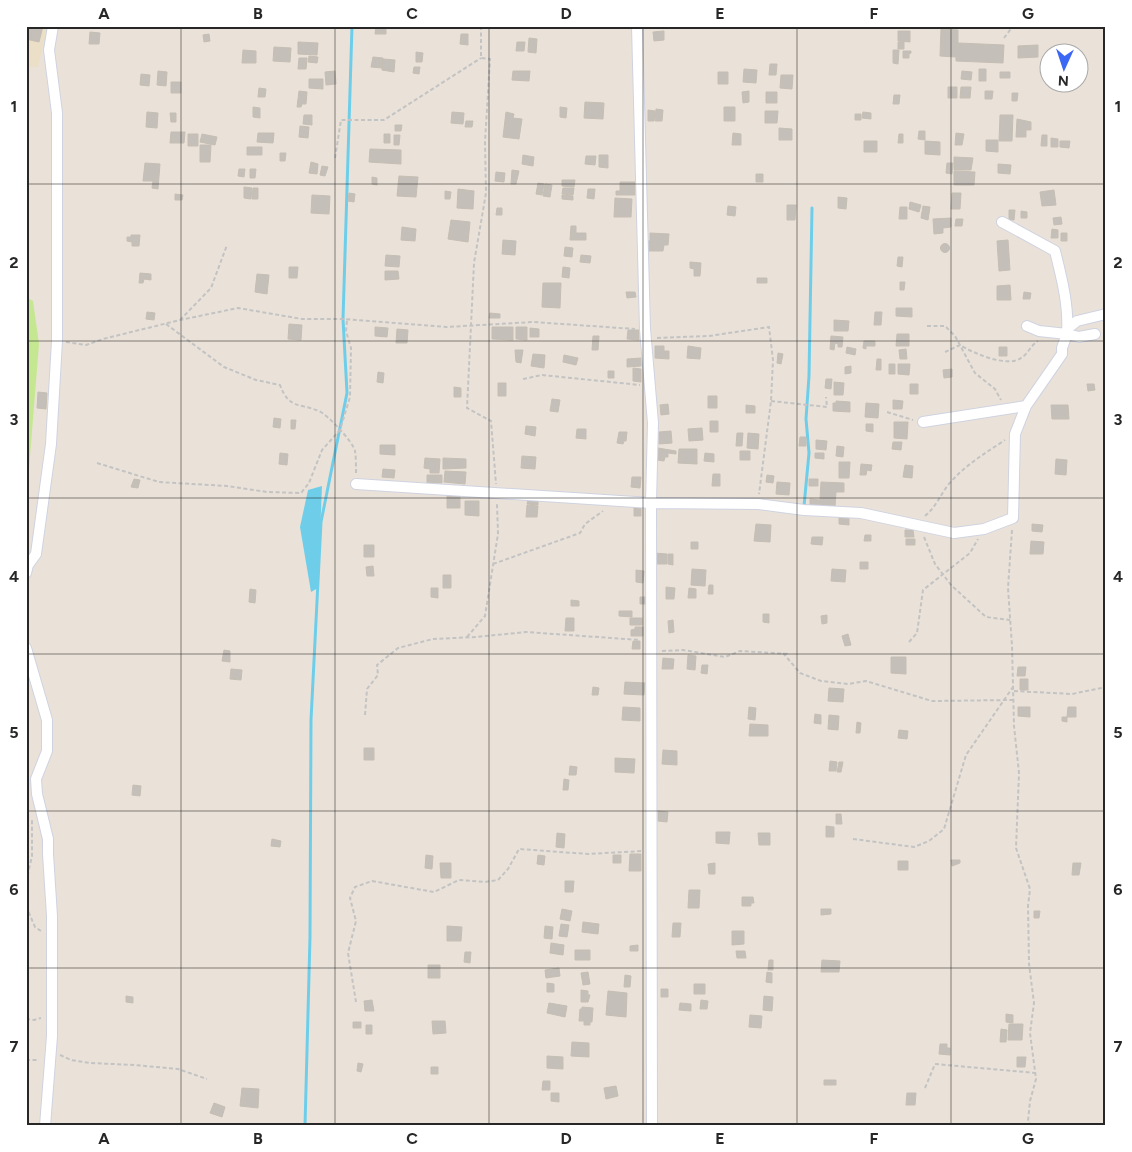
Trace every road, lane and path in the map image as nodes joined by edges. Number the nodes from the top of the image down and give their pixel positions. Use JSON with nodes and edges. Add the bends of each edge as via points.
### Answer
{"nodes":[{"id":1,"x":54,"y":26,"type":"edge"},
{"id":2,"x":481,"y":26,"type":"edge"},
{"id":3,"x":534,"y":26,"type":"edge"},
{"id":4,"x":637,"y":26,"type":"edge"},
{"id":5,"x":1013,"y":26,"type":"edge"},
{"id":6,"x":538,"y":27,"type":"edge"},
{"id":7,"x":1004,"y":38,"type":"dead end"},
{"id":8,"x":481,"y":58,"type":"junction"},
{"id":9,"x":335,"y":158,"type":"dead end"},
{"id":10,"x":1002,"y":222,"type":"dead end"},
{"id":11,"x":227,"y":246,"type":"dead end"},
{"id":12,"x":1106,"y":314,"type":"edge"},
{"id":13,"x":347,"y":319,"type":"junction"},
{"id":14,"x":180,"y":320,"type":"junction"},
{"id":15,"x":166,"y":324,"type":"junction"},
{"id":16,"x":470,"y":325,"type":"junction"},
{"id":17,"x":927,"y":326,"type":"dead end"},
{"id":18,"x":1027,"y":326,"type":"dead end"},
{"id":19,"x":1064,"y":332,"type":"junction"},
{"id":20,"x":645,"y":334,"type":"junction"},
{"id":21,"x":1095,"y":334,"type":"dead end"},
{"id":22,"x":57,"y":341,"type":"junction"},
{"id":23,"x":960,"y":345,"type":"junction"},
{"id":24,"x":945,"y":352,"type":"dead end"},
{"id":25,"x":523,"y":379,"type":"dead end"},
{"id":26,"x":650,"y":386,"type":"junction"},
{"id":27,"x":826,"y":397,"type":"dead end"},
{"id":28,"x":771,"y":402,"type":"junction"},
{"id":29,"x":1026,"y":406,"type":"junction"},
{"id":30,"x":1006,"y":410,"type":"junction"},
{"id":31,"x":887,"y":412,"type":"dead end"},
{"id":32,"x":923,"y":422,"type":"joint"},
{"id":33,"x":340,"y":430,"type":"junction"},
{"id":34,"x":1015,"y":434,"type":"junction"},
{"id":35,"x":97,"y":463,"type":"dead end"},
{"id":36,"x":356,"y":484,"type":"joint"},
{"id":37,"x":497,"y":493,"type":"junction"},
{"id":38,"x":612,"y":501,"type":"junction"},
{"id":39,"x":650,"y":503,"type":"junction"},
{"id":40,"x":758,"y":504,"type":"junction"},
{"id":41,"x":1013,"y":518,"type":"junction"},
{"id":42,"x":917,"y":525,"type":"junction"},
{"id":43,"x":984,"y":529,"type":"junction"},
{"id":44,"x":493,"y":564,"type":"junction"},
{"id":45,"x":26,"y":573,"type":"edge"},
{"id":46,"x":942,"y":574,"type":"junction"},
{"id":47,"x":1010,"y":620,"type":"junction"},
{"id":48,"x":467,"y":638,"type":"junction"},
{"id":49,"x":652,"y":640,"type":"junction"},
{"id":50,"x":909,"y":642,"type":"dead end"},
{"id":51,"x":26,"y":648,"type":"edge"},
{"id":52,"x":652,"y":651,"type":"junction"},
{"id":53,"x":783,"y":653,"type":"junction"},
{"id":54,"x":790,"y":654,"type":"dead end"},
{"id":55,"x":1013,"y":687,"type":"junction"},
{"id":56,"x":1106,"y":687,"type":"edge"},
{"id":57,"x":1013,"y":691,"type":"junction"},
{"id":58,"x":1003,"y":700,"type":"junction"},
{"id":59,"x":1013,"y":700,"type":"junction"},
{"id":60,"x":365,"y":714,"type":"dead end"},
{"id":61,"x":32,"y":813,"type":"dead end"},
{"id":62,"x":853,"y":839,"type":"dead end"},
{"id":63,"x":652,"y":850,"type":"junction"},
{"id":64,"x":29,"y":864,"type":"junction"},
{"id":65,"x":26,"y":867,"type":"edge"},
{"id":66,"x":26,"y":882,"type":"edge"},
{"id":67,"x":26,"y":906,"type":"edge"},
{"id":68,"x":52,"y":934,"type":"junction"},
{"id":69,"x":356,"y":1002,"type":"dead end"},
{"id":70,"x":52,"y":1014,"type":"junction"},
{"id":71,"x":26,"y":1019,"type":"edge"},
{"id":72,"x":51,"y":1056,"type":"junction"},
{"id":73,"x":1036,"y":1073,"type":"junction"},
{"id":74,"x":207,"y":1079,"type":"dead end"},
{"id":75,"x":925,"y":1088,"type":"dead end"},
{"id":76,"x":45,"y":1126,"type":"edge"},
{"id":77,"x":652,"y":1126,"type":"edge"},
{"id":78,"x":1031,"y":1126,"type":"edge"}],
"edges":[{"from":1,"to":22,"type":"street","via":[[49,50],[57,113]]},
{"from":2,"to":8,"type":"path"},
{"from":3,"to":6,"type":"path"},
{"from":4,"to":20,"type":"street"},
{"from":5,"to":7,"type":"path"},
{"from":8,"to":9,"type":"path","via":[[384,120],[340,120]]},
{"from":8,"to":16,"type":"path","via":[[490,59],[485,142],[486,193],[474,264]]},
{"from":10,"to":19,"type":"street","via":[[1055,251],[1068,314]]},
{"from":11,"to":14,"type":"path","via":[[211,288]]},
{"from":12,"to":19,"type":"street","via":[[1077,321]]},
{"from":13,"to":14,"type":"path","via":[[302,319],[238,308]]},
{"from":13,"to":16,"type":"path","via":[[447,327]]},
{"from":13,"to":33,"type":"path","via":[[350,398]]},
{"from":14,"to":15,"type":"path"},
{"from":15,"to":22,"type":"path","via":[[86,345]]},
{"from":15,"to":33,"type":"path","via":[[224,367],[256,380],[280,385],[284,396],[294,404],[322,411]]},
{"from":16,"to":20,"type":"path","via":[[533,322]]},
{"from":16,"to":37,"type":"path","via":[[467,408],[491,421]]},
{"from":17,"to":23,"type":"path","via":[[945,326]]},
{"from":18,"to":19,"type":"street","via":[[1039,332]]},
{"from":19,"to":21,"type":"street","via":[[1079,337]]},
{"from":19,"to":23,"type":"path","via":[[1035,342],[1019,360],[1013,361],[992,359]]},
{"from":19,"to":29,"type":"street","via":[[1062,354]]},
{"from":20,"to":26,"type":"street"},
{"from":20,"to":28,"type":"path","via":[[710,336],[769,327],[773,360]]},
{"from":22,"to":45,"type":"street","via":[[51,444],[36,554]]},
{"from":23,"to":24,"type":"path"},
{"from":23,"to":30,"type":"path","via":[[975,372],[996,389]]},
{"from":25,"to":26,"type":"path","via":[[542,375]]},
{"from":26,"to":39,"type":"street","via":[[653,423]]},
{"from":27,"to":28,"type":"path","via":[[827,407]]},
{"from":28,"to":40,"type":"path"},
{"from":29,"to":30,"type":"street"},
{"from":29,"to":34,"type":"street"},
{"from":30,"to":32,"type":"street"},
{"from":31,"to":32,"type":"path"},
{"from":33,"to":35,"type":"path","via":[[322,450],[301,493],[159,482]]},
{"from":33,"to":36,"type":"path","via":[[355,448]]},
{"from":34,"to":41,"type":"street"},
{"from":34,"to":42,"type":"path","via":[[970,462]]},
{"from":36,"to":37,"type":"street"},
{"from":37,"to":38,"type":"street"},
{"from":37,"to":44,"type":"path","via":[[498,534]]},
{"from":38,"to":39,"type":"street"},
{"from":38,"to":44,"type":"path","via":[[585,524],[580,533]]},
{"from":39,"to":40,"type":"street"},
{"from":39,"to":49,"type":"street"},
{"from":40,"to":42,"type":"street","via":[[861,513]]},
{"from":41,"to":43,"type":"street"},
{"from":41,"to":47,"type":"path","via":[[1008,588]]},
{"from":42,"to":43,"type":"street","via":[[954,534]]},
{"from":42,"to":46,"type":"path"},
{"from":43,"to":46,"type":"path","via":[[970,553]]},
{"from":44,"to":48,"type":"path","via":[[485,616]]},
{"from":46,"to":47,"type":"path","via":[[986,617]]},
{"from":46,"to":50,"type":"path","via":[[923,590],[918,633]]},
{"from":47,"to":55,"type":"path"},
{"from":48,"to":49,"type":"path","via":[[526,632]]},
{"from":48,"to":60,"type":"path","via":[[433,639],[398,648],[388,655],[377,665],[378,675],[367,688]]},
{"from":49,"to":52,"type":"street"},
{"from":51,"to":68,"type":"street","via":[[47,720],[46,751],[36,780],[48,839]]},
{"from":52,"to":53,"type":"path","via":[[683,650],[725,657],[740,651]]},
{"from":52,"to":63,"type":"street"},
{"from":53,"to":54,"type":"path"},
{"from":53,"to":58,"type":"path","via":[[800,673],[821,681],[848,684],[866,681],[932,701]]},
{"from":55,"to":57,"type":"path"},
{"from":55,"to":58,"type":"path"},
{"from":56,"to":57,"type":"path","via":[[1072,694]]},
{"from":57,"to":59,"type":"path"},
{"from":58,"to":59,"type":"path"},
{"from":58,"to":62,"type":"path","via":[[966,755],[944,829],[929,841],[914,847]]},
{"from":59,"to":73,"type":"path","via":[[1019,773],[1016,848],[1030,889],[1029,964],[1034,1003],[1030,1032]]},
{"from":61,"to":64,"type":"path","via":[[32,856]]},
{"from":63,"to":69,"type":"path","via":[[588,854],[519,849],[498,880],[459,880],[434,892],[372,881],[355,887],[350,898],[356,921],[348,953]]},
{"from":63,"to":77,"type":"street"},
{"from":64,"to":65,"type":"path"},
{"from":64,"to":66,"type":"path"},
{"from":67,"to":68,"type":"path","via":[[35,927]]},
{"from":68,"to":70,"type":"street"},
{"from":70,"to":71,"type":"path"},
{"from":70,"to":72,"type":"street"},
{"from":72,"to":74,"type":"path","via":[[58,1054],[90,1063],[178,1069]]},
{"from":72,"to":76,"type":"street"},
{"from":73,"to":75,"type":"path","via":[[935,1064]]},
{"from":73,"to":78,"type":"path","via":[[1028,1121]]}]}
